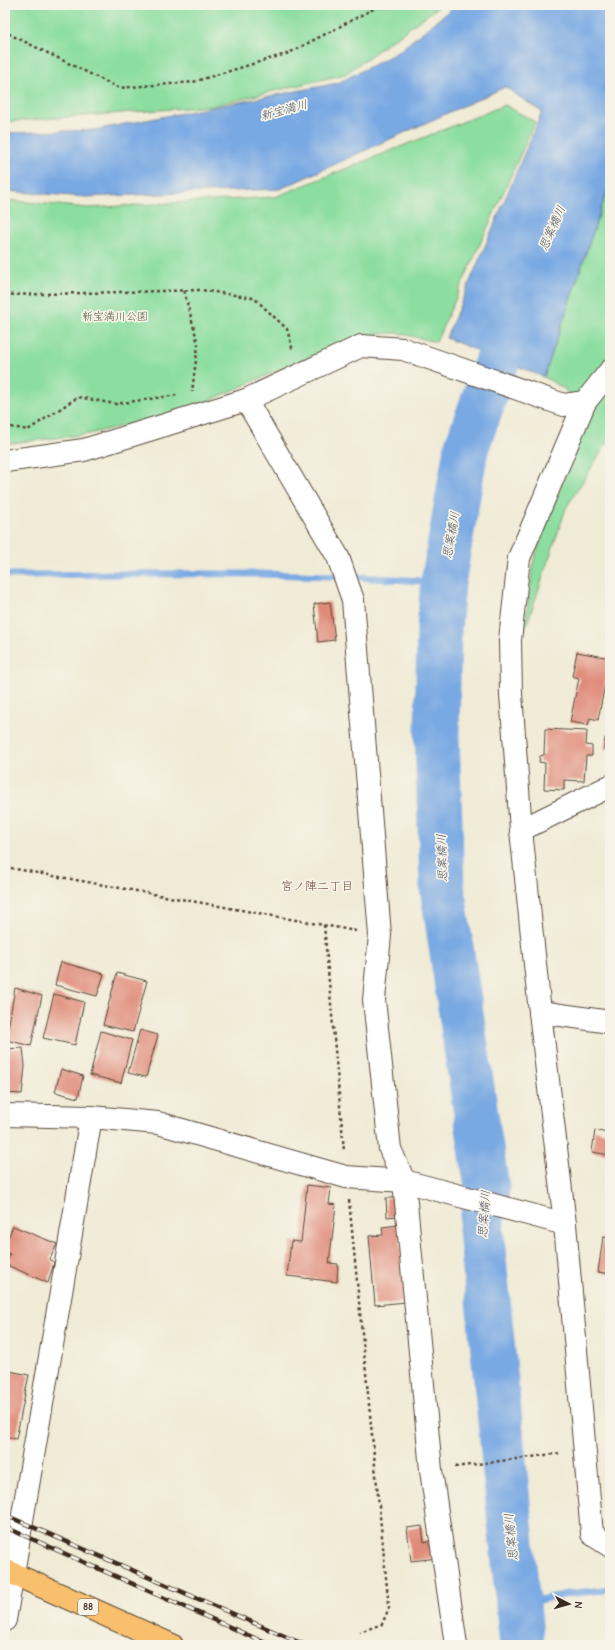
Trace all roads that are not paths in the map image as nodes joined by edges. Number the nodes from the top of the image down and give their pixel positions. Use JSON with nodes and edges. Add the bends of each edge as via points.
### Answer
{"nodes":[{"id":1,"x":610,"y":371,"type":"edge"},
{"id":2,"x":246,"y":400,"type":"junction"},
{"id":3,"x":574,"y":403,"type":"junction"},
{"id":4,"x":5,"y":461,"type":"edge"},
{"id":5,"x":610,"y":786,"type":"edge"},
{"id":6,"x":521,"y":830,"type":"junction"},
{"id":7,"x":540,"y":1012,"type":"junction"},
{"id":8,"x":610,"y":1022,"type":"edge"},
{"id":9,"x":5,"y":1115,"type":"edge"},
{"id":10,"x":91,"y":1117,"type":"junction"},
{"id":11,"x":404,"y":1181,"type":"junction"},
{"id":12,"x":565,"y":1224,"type":"junction"},
{"id":13,"x":610,"y":1546,"type":"edge"},
{"id":14,"x":9,"y":1572,"type":"edge"},
{"id":15,"x":5,"y":1620,"type":"edge"},
{"id":16,"x":172,"y":1645,"type":"edge"},
{"id":17,"x":456,"y":1645,"type":"edge"}],
"edges":[{"from":1,"to":3,"type":"street"},
{"from":2,"to":3,"type":"street","via":[[361,346],[403,349]]},
{"from":2,"to":4,"type":"street","via":[[84,450]]},
{"from":2,"to":11,"type":"street","via":[[338,557],[353,600],[380,935],[374,1000],[390,1149]]},
{"from":3,"to":6,"type":"street","via":[[519,558],[510,640],[511,694]]},
{"from":5,"to":6,"type":"street"},
{"from":6,"to":7,"type":"street"},
{"from":7,"to":8,"type":"street"},
{"from":7,"to":12,"type":"street"},
{"from":9,"to":10,"type":"street"},
{"from":10,"to":11,"type":"street","via":[[158,1123],[346,1177]]},
{"from":10,"to":14,"type":"street","via":[[22,1514]]},
{"from":11,"to":12,"type":"street"},
{"from":11,"to":17,"type":"street","via":[[431,1470]]},
{"from":12,"to":13,"type":"street","via":[[592,1534]]},
{"from":14,"to":15,"type":"street"},
{"from":14,"to":16,"type":"main road","number":"88"}]}
